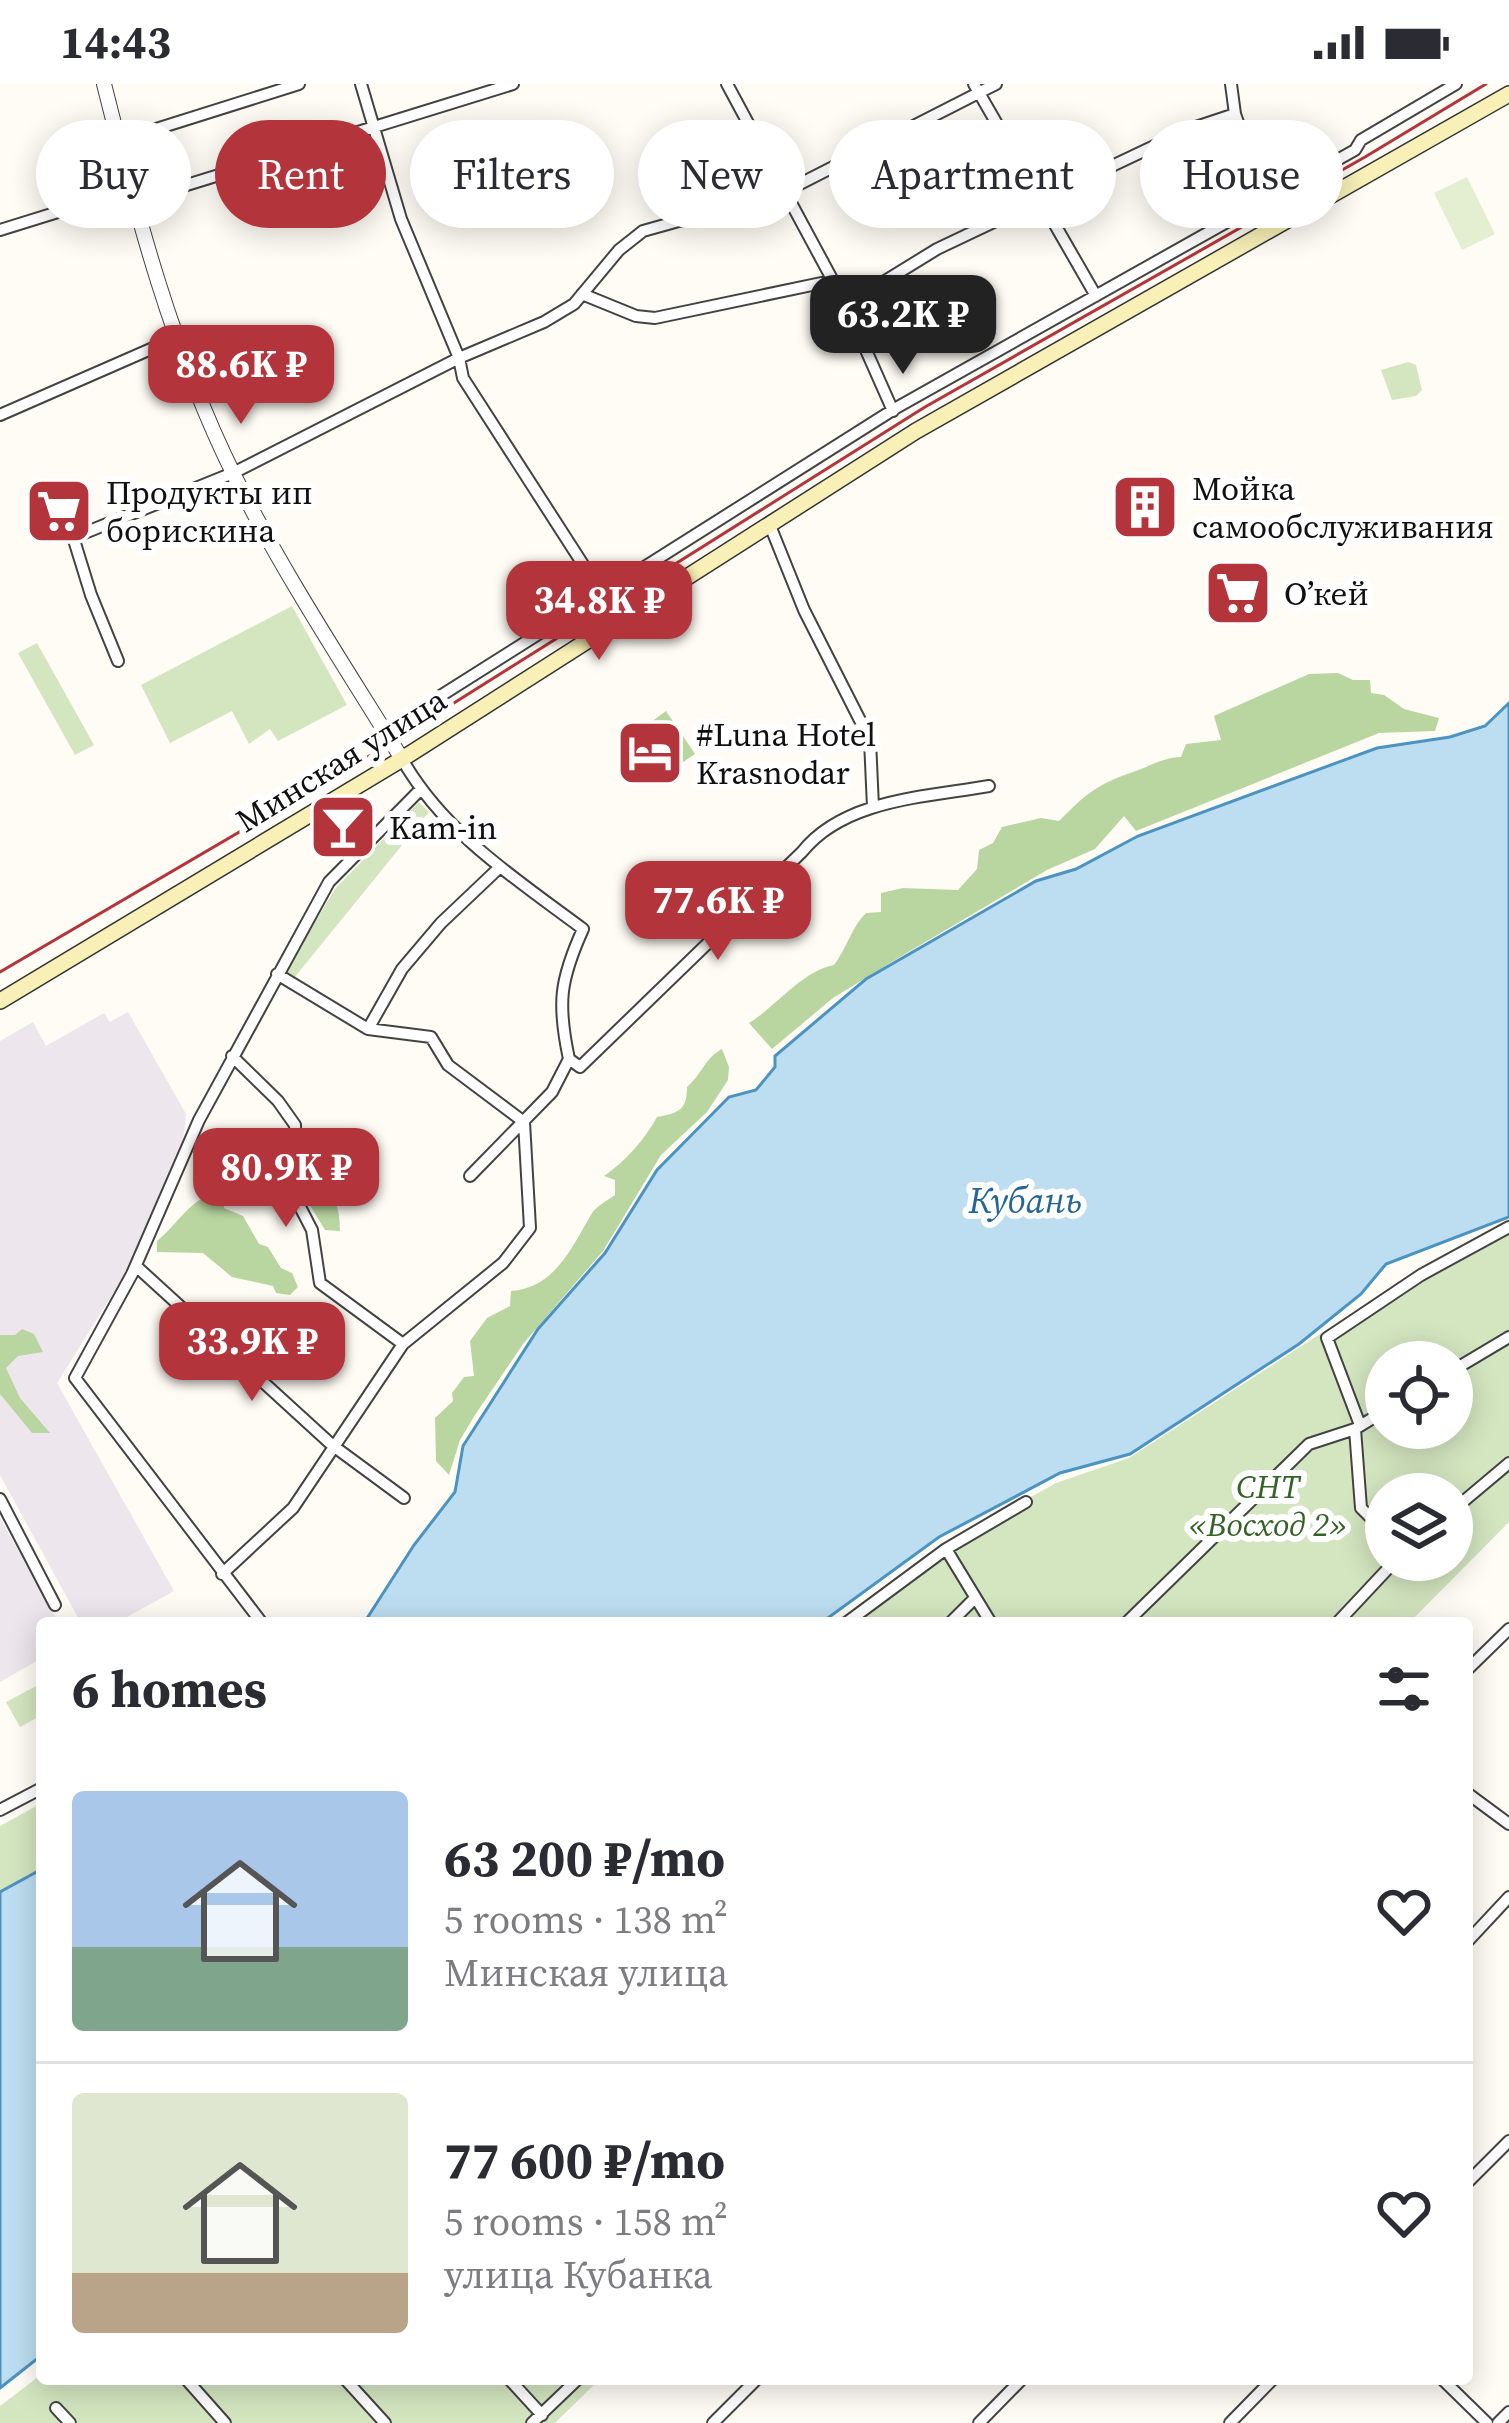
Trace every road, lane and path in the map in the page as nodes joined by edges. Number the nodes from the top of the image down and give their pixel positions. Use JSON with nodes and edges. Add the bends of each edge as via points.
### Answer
{"nodes":[{"id":1,"x":104,"y":84,"type":"edge"},
{"id":2,"x":299,"y":84,"type":"edge"},
{"id":3,"x":361,"y":84,"type":"edge"},
{"id":4,"x":513,"y":84,"type":"edge"},
{"id":5,"x":727,"y":84,"type":"edge"},
{"id":6,"x":995,"y":84,"type":"edge"},
{"id":7,"x":1231,"y":84,"type":"edge"},
{"id":8,"x":1456,"y":84,"type":"edge"},
{"id":9,"x":976,"y":88,"type":"edge"},
{"id":10,"x":1509,"y":94,"type":"edge"},
{"id":11,"x":1235,"y":114,"type":"junction"},
{"id":12,"x":113,"y":120,"type":"edge"},
{"id":13,"x":185,"y":120,"type":"edge"},
{"id":14,"x":371,"y":120,"type":"edge"},
{"id":15,"x":747,"y":120,"type":"edge"},
{"id":16,"x":994,"y":120,"type":"edge"},
{"id":17,"x":1237,"y":120,"type":"edge"},
{"id":18,"x":386,"y":125,"type":"edge"},
{"id":19,"x":1343,"y":157,"type":"edge"},
{"id":20,"x":1116,"y":164,"type":"edge"},
{"id":21,"x":386,"y":169,"type":"edge"},
{"id":22,"x":805,"y":181,"type":"edge"},
{"id":23,"x":36,"y":221,"type":"edge"},
{"id":24,"x":143,"y":228,"type":"edge"},
{"id":25,"x":654,"y":228,"type":"edge"},
{"id":26,"x":805,"y":228,"type":"edge"},
{"id":27,"x":980,"y":228,"type":"edge"},
{"id":28,"x":1055,"y":228,"type":"edge"},
{"id":29,"x":1216,"y":228,"type":"edge"},
{"id":30,"x":0,"y":230,"type":"edge"},
{"id":31,"x":831,"y":280,"type":"junction"},
{"id":32,"x":582,"y":294,"type":"junction"},
{"id":33,"x":1096,"y":296,"type":"junction"},
{"id":34,"x":846,"y":305,"type":"junction"},
{"id":35,"x":176,"y":338,"type":"junction"},
{"id":36,"x":459,"y":358,"type":"junction"},
{"id":37,"x":892,"y":411,"type":"junction"},
{"id":38,"x":0,"y":415,"type":"edge"},
{"id":39,"x":233,"y":473,"type":"junction"},
{"id":40,"x":769,"y":523,"type":"junction"},
{"id":41,"x":602,"y":594,"type":"junction"},
{"id":42,"x":118,"y":661,"type":"dead end"},
{"id":43,"x":385,"y":731,"type":"junction"},
{"id":44,"x":402,"y":759,"type":"junction"},
{"id":45,"x":989,"y":786,"type":"dead end"},
{"id":46,"x":420,"y":790,"type":"junction"},
{"id":47,"x":873,"y":807,"type":"junction"},
{"id":48,"x":500,"y":867,"type":"junction"},
{"id":49,"x":277,"y":974,"type":"junction"},
{"id":50,"x":0,"y":1001,"type":"edge"},
{"id":51,"x":368,"y":1029,"type":"junction"},
{"id":52,"x":232,"y":1056,"type":"junction"},
{"id":53,"x":569,"y":1059,"type":"junction"},
{"id":54,"x":524,"y":1122,"type":"junction"},
{"id":55,"x":470,"y":1176,"type":"dead end"},
{"id":56,"x":1509,"y":1227,"type":"edge"},
{"id":57,"x":136,"y":1266,"type":"junction"},
{"id":58,"x":1509,"y":1337,"type":"edge"},
{"id":59,"x":403,"y":1344,"type":"junction"},
{"id":60,"x":1473,"y":1358,"type":"edge"},
{"id":61,"x":1365,"y":1423,"type":"edge"},
{"id":62,"x":1358,"y":1427,"type":"junction"},
{"id":63,"x":332,"y":1445,"type":"junction"},
{"id":64,"x":1509,"y":1463,"type":"edge"},
{"id":65,"x":1473,"y":1493,"type":"edge"},
{"id":66,"x":404,"y":1498,"type":"dead end"},
{"id":67,"x":0,"y":1499,"type":"edge"},
{"id":68,"x":1026,"y":1502,"type":"dead end"},
{"id":69,"x":1365,"y":1512,"type":"edge"},
{"id":70,"x":946,"y":1550,"type":"junction"},
{"id":71,"x":222,"y":1574,"type":"junction"},
{"id":72,"x":1376,"y":1581,"type":"edge"},
{"id":73,"x":975,"y":1598,"type":"junction"},
{"id":74,"x":55,"y":1605,"type":"dead end"},
{"id":75,"x":257,"y":1617,"type":"edge"},
{"id":76,"x":854,"y":1617,"type":"edge"},
{"id":77,"x":956,"y":1617,"type":"edge"},
{"id":78,"x":987,"y":1617,"type":"edge"},
{"id":79,"x":1132,"y":1617,"type":"edge"},
{"id":80,"x":1342,"y":1617,"type":"edge"},
{"id":81,"x":1509,"y":1629,"type":"edge"},
{"id":82,"x":1473,"y":1664,"type":"edge"},
{"id":83,"x":36,"y":1791,"type":"edge"},
{"id":84,"x":1473,"y":1797,"type":"edge"},
{"id":85,"x":0,"y":1810,"type":"edge"},
{"id":86,"x":1509,"y":1823,"type":"edge"},
{"id":87,"x":1509,"y":1898,"type":"edge"},
{"id":88,"x":1473,"y":1936,"type":"edge"},
{"id":89,"x":1509,"y":2141,"type":"edge"},
{"id":90,"x":1473,"y":2177,"type":"edge"},
{"id":91,"x":191,"y":2385,"type":"edge"},
{"id":92,"x":351,"y":2385,"type":"edge"},
{"id":93,"x":512,"y":2385,"type":"edge"},
{"id":94,"x":572,"y":2385,"type":"edge"},
{"id":95,"x":751,"y":2385,"type":"edge"},
{"id":96,"x":1016,"y":2385,"type":"edge"},
{"id":97,"x":1268,"y":2385,"type":"edge"},
{"id":98,"x":1448,"y":2385,"type":"edge"},
{"id":99,"x":56,"y":2408,"type":"dead end"},
{"id":100,"x":1509,"y":2412,"type":"edge"},
{"id":101,"x":537,"y":2419,"type":"edge"},
{"id":102,"x":70,"y":2423,"type":"edge"},
{"id":103,"x":225,"y":2423,"type":"edge"},
{"id":104,"x":385,"y":2423,"type":"edge"},
{"id":105,"x":713,"y":2423,"type":"edge"},
{"id":106,"x":979,"y":2423,"type":"edge"},
{"id":107,"x":1230,"y":2423,"type":"edge"},
{"id":108,"x":1487,"y":2423,"type":"edge"},
{"id":109,"x":1498,"y":2423,"type":"edge"}],
"edges":[{"from":1,"to":12,"type":"street"},
{"from":2,"to":13,"type":"street"},
{"from":3,"to":14,"type":"street"},
{"from":4,"to":18,"type":"street"},
{"from":5,"to":15,"type":"street"},
{"from":6,"to":9,"type":"street"},
{"from":7,"to":11,"type":"street"},
{"from":8,"to":19,"type":"street","name":"Минская улица"},
{"from":9,"to":16,"type":"street"},
{"from":9,"to":22,"type":"street"},
{"from":10,"to":40,"type":"main road","name":"Минская улица","via":[[916,430]]},
{"from":11,"to":17,"type":"street"},
{"from":11,"to":20,"type":"street"},
{"from":21,"to":36,"type":"street"},
{"from":23,"to":30,"type":"street"},
{"from":24,"to":35,"type":"street"},
{"from":25,"to":32,"type":"street","via":[[619,250]]},
{"from":26,"to":31,"type":"street"},
{"from":27,"to":34,"type":"street"},
{"from":28,"to":33,"type":"street"},
{"from":29,"to":33,"type":"street","name":"Минская улица"},
{"from":31,"to":32,"type":"street","via":[[655,318]]},
{"from":31,"to":34,"type":"street"},
{"from":32,"to":36,"type":"street","via":[[544,322]]},
{"from":33,"to":37,"type":"street","name":"Минская улица"},
{"from":34,"to":37,"type":"street"},
{"from":35,"to":38,"type":"street"},
{"from":35,"to":39,"type":"street"},
{"from":36,"to":39,"type":"street"},
{"from":36,"to":41,"type":"street","via":[[463,378]]},
{"from":37,"to":41,"type":"street","name":"Минская улица"},
{"from":39,"to":42,"type":"street","via":[[74,541]]},
{"from":39,"to":43,"type":"street"},
{"from":40,"to":44,"type":"main road","name":"Минская улица"},
{"from":40,"to":47,"type":"street","via":[[870,740]]},
{"from":41,"to":43,"type":"street","name":"Минская улица"},
{"from":43,"to":44,"type":"street"},
{"from":44,"to":46,"type":"street"},
{"from":44,"to":50,"type":"main road","name":"Минская улица"},
{"from":45,"to":47,"type":"street"},
{"from":46,"to":48,"type":"street"},
{"from":46,"to":49,"type":"street","name":"Минская улица","via":[[328,882]]},
{"from":47,"to":53,"type":"street","via":[[819,831],[580,1067]]},
{"from":48,"to":51,"type":"street","via":[[440,923]]},
{"from":48,"to":53,"type":"street","via":[[583,929],[563,973]]},
{"from":49,"to":51,"type":"street"},
{"from":49,"to":52,"type":"street","name":"Минская улица"},
{"from":51,"to":54,"type":"street","via":[[431,1037],[448,1065]]},
{"from":52,"to":57,"type":"street","name":"Минская улица"},
{"from":52,"to":59,"type":"street","via":[[295,1125],[298,1202],[313,1230],[320,1283]]},
{"from":53,"to":54,"type":"street"},
{"from":54,"to":55,"type":"street"},
{"from":54,"to":59,"type":"street","via":[[530,1228],[503,1263]]},
{"from":56,"to":62,"type":"street","via":[[1327,1338]]},
{"from":57,"to":63,"type":"street"},
{"from":57,"to":71,"type":"street","name":"Минская улица","via":[[75,1378]]},
{"from":58,"to":60,"type":"street"},
{"from":59,"to":63,"type":"street"},
{"from":61,"to":62,"type":"street"},
{"from":62,"to":69,"type":"street"},
{"from":62,"to":79,"type":"street","via":[[1309,1444]]},
{"from":63,"to":66,"type":"street"},
{"from":63,"to":71,"type":"street","via":[[293,1508]]},
{"from":64,"to":65,"type":"street"},
{"from":67,"to":74,"type":"street"},
{"from":68,"to":70,"type":"street"},
{"from":70,"to":73,"type":"street"},
{"from":70,"to":76,"type":"street"},
{"from":71,"to":75,"type":"street"},
{"from":72,"to":80,"type":"street"},
{"from":73,"to":77,"type":"street"},
{"from":73,"to":78,"type":"street"},
{"from":81,"to":82,"type":"street"},
{"from":83,"to":85,"type":"street"},
{"from":84,"to":86,"type":"street"},
{"from":87,"to":88,"type":"street"},
{"from":89,"to":90,"type":"street"},
{"from":91,"to":103,"type":"street"},
{"from":92,"to":104,"type":"street"},
{"from":93,"to":101,"type":"street"},
{"from":94,"to":101,"type":"street"},
{"from":95,"to":105,"type":"street"},
{"from":96,"to":106,"type":"street"},
{"from":97,"to":107,"type":"street"},
{"from":98,"to":108,"type":"street"},
{"from":99,"to":102,"type":"street"},
{"from":100,"to":109,"type":"street"}]}
